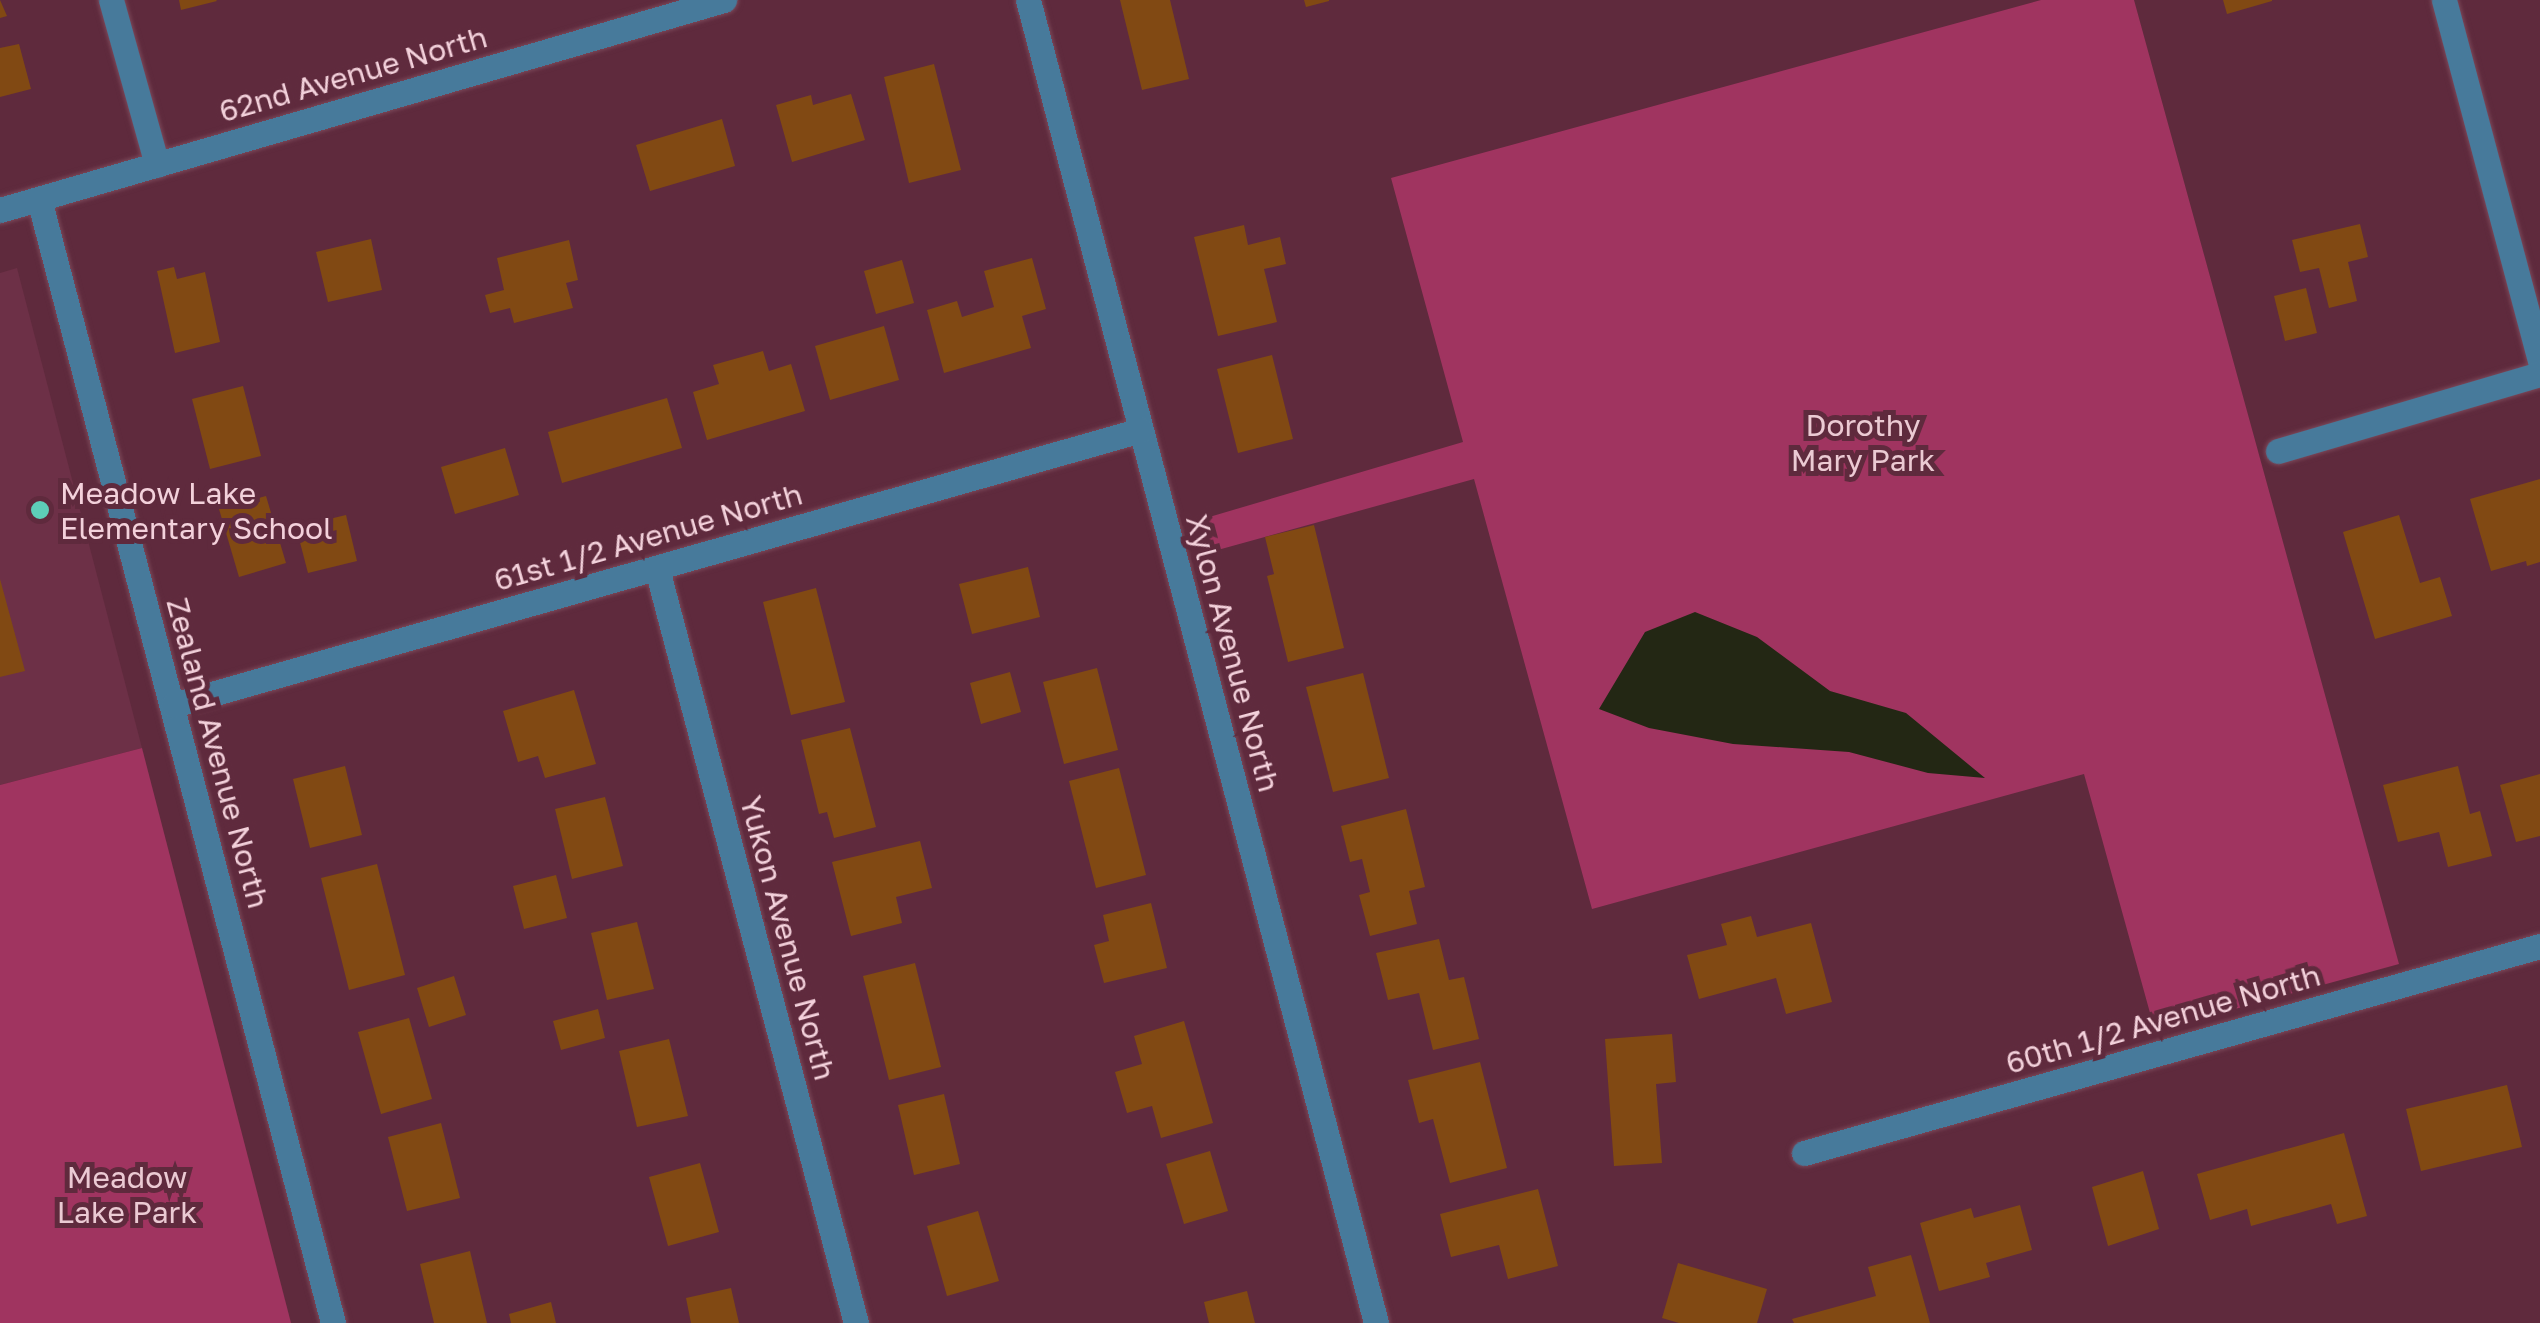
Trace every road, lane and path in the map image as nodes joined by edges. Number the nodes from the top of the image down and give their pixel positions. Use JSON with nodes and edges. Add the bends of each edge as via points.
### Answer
{"nodes":[{"id":1,"x":111,"y":0,"type":"edge"},
{"id":2,"x":724,"y":0,"type":"edge"},
{"id":3,"x":1028,"y":0,"type":"edge"},
{"id":4,"x":2444,"y":0,"type":"edge"},
{"id":5,"x":157,"y":165,"type":"junction"},
{"id":6,"x":39,"y":199,"type":"junction"},
{"id":7,"x":0,"y":210,"type":"edge"},
{"id":8,"x":2540,"y":360,"type":"edge"},
{"id":9,"x":2540,"y":374,"type":"edge"},
{"id":10,"x":1141,"y":430,"type":"junction"},
{"id":11,"x":2278,"y":451,"type":"dead end"},
{"id":12,"x":657,"y":569,"type":"junction"},
{"id":13,"x":173,"y":705,"type":"junction"},
{"id":14,"x":2540,"y":946,"type":"edge"},
{"id":15,"x":1804,"y":1153,"type":"dead end"},
{"id":16,"x":333,"y":1323,"type":"edge"},
{"id":17,"x":856,"y":1323,"type":"edge"},
{"id":18,"x":1376,"y":1323,"type":"edge"}],
"edges":[{"from":1,"to":5,"type":"street"},
{"from":2,"to":5,"type":"street","name":"62nd Avenue North"},
{"from":3,"to":10,"type":"street","name":"Xylon Avenue North"},
{"from":4,"to":8,"type":"street"},
{"from":5,"to":6,"type":"street","name":"62nd Avenue North"},
{"from":6,"to":7,"type":"street","name":"62nd Avenue North"},
{"from":6,"to":13,"type":"street","name":"Zealand Avenue North"},
{"from":9,"to":11,"type":"street"},
{"from":10,"to":12,"type":"street","name":"61st 1/2 Avenue North"},
{"from":10,"to":18,"type":"street","name":"Xylon Avenue North"},
{"from":12,"to":13,"type":"street","name":"61st 1/2 Avenue North"},
{"from":12,"to":17,"type":"street","name":"Yukon Avenue North"},
{"from":13,"to":16,"type":"street","name":"Zealand Avenue North"},
{"from":14,"to":15,"type":"street","name":"60th 1/2 Avenue North"}]}
